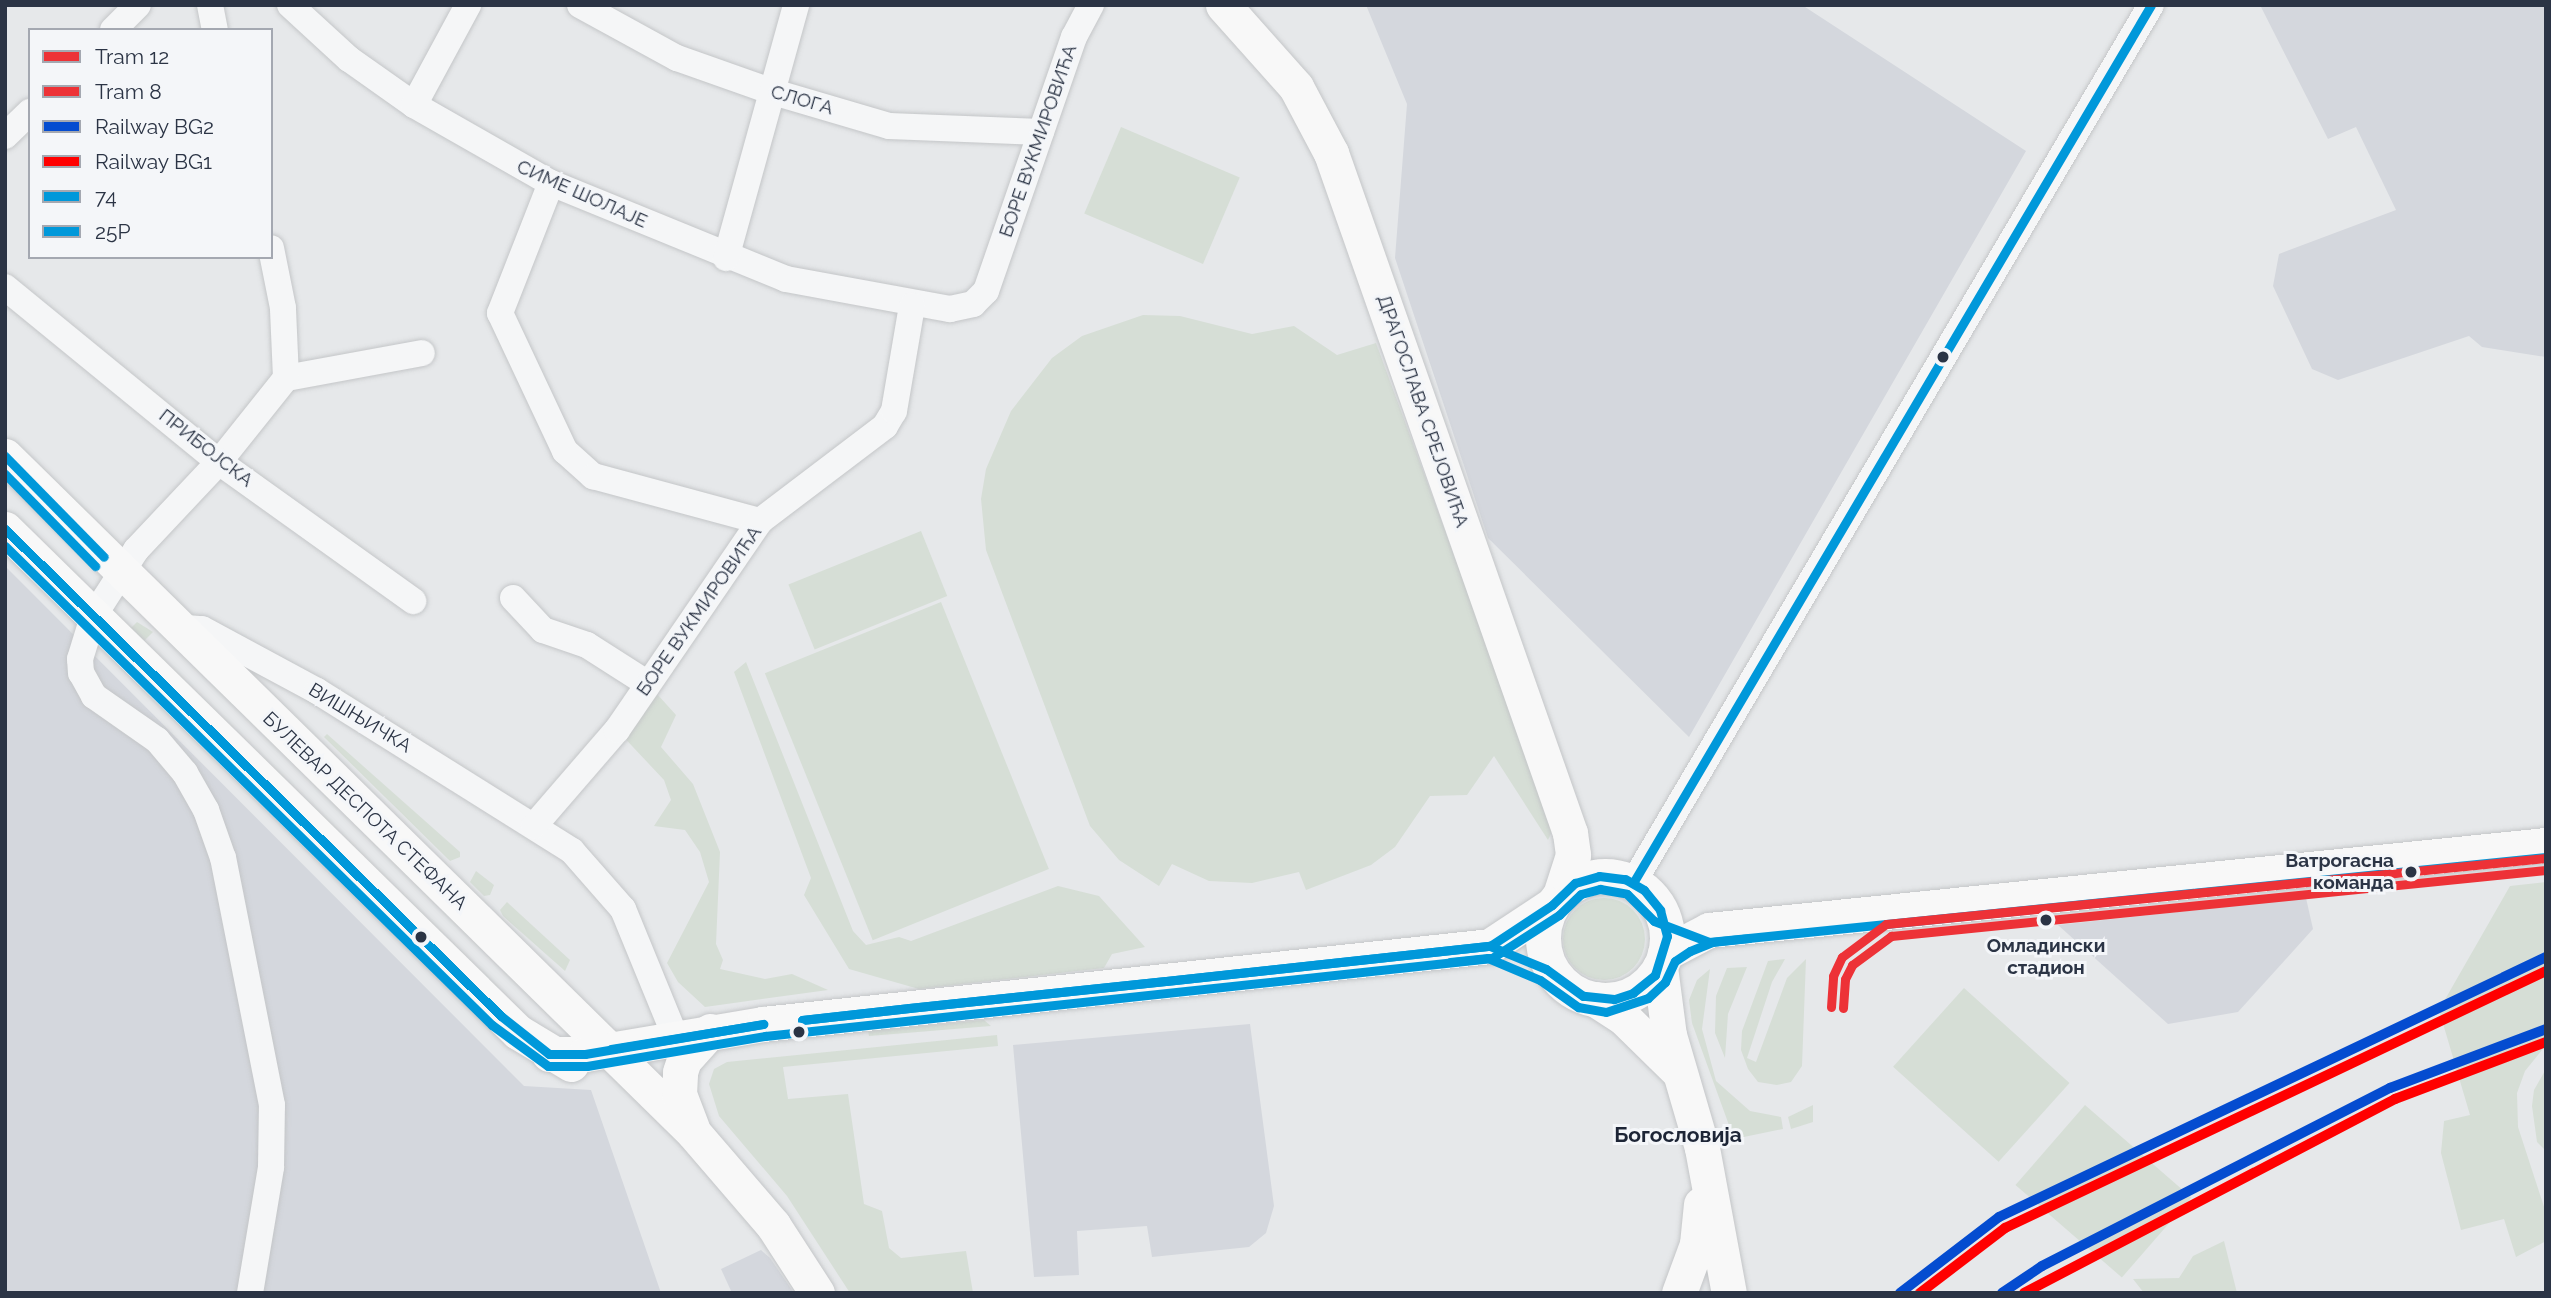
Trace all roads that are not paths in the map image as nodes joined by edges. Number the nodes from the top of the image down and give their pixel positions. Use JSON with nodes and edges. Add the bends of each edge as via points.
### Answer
{"nodes":[{"id":1,"x":138,"y":5,"type":"edge"},
{"id":2,"x":210,"y":5,"type":"edge"},
{"id":3,"x":290,"y":5,"type":"edge"},
{"id":4,"x":468,"y":5,"type":"edge"},
{"id":5,"x":580,"y":5,"type":"edge"},
{"id":6,"x":796,"y":5,"type":"edge"},
{"id":7,"x":1091,"y":5,"type":"edge"},
{"id":8,"x":1223,"y":5,"type":"edge"},
{"id":9,"x":2151,"y":5,"type":"edge"},
{"id":10,"x":115,"y":28,"type":"edge"},
{"id":11,"x":215,"y":28,"type":"edge"},
{"id":12,"x":770,"y":91,"type":"junction"},
{"id":13,"x":414,"y":105,"type":"junction"},
{"id":14,"x":28,"y":114,"type":"edge"},
{"id":15,"x":1041,"y":132,"type":"junction"},
{"id":16,"x":5,"y":136,"type":"edge"},
{"id":17,"x":551,"y":183,"type":"junction"},
{"id":18,"x":273,"y":258,"type":"edge"},
{"id":19,"x":726,"y":258,"type":"junction"},
{"id":20,"x":5,"y":287,"type":"edge"},
{"id":21,"x":912,"y":306,"type":"junction"},
{"id":22,"x":422,"y":353,"type":"dead end"},
{"id":23,"x":286,"y":378,"type":"junction"},
{"id":24,"x":5,"y":456,"type":"edge"},
{"id":25,"x":219,"y":462,"type":"junction"},
{"id":26,"x":760,"y":521,"type":"junction"},
{"id":27,"x":5,"y":529,"type":"edge"},
{"id":28,"x":120,"y":573,"type":"junction"},
{"id":29,"x":513,"y":598,"type":"dead end"},
{"id":30,"x":413,"y":601,"type":"dead end"},
{"id":31,"x":93,"y":617,"type":"junction"},
{"id":32,"x":180,"y":632,"type":"junction"},
{"id":33,"x":648,"y":684,"type":"junction"},
{"id":34,"x":534,"y":826,"type":"junction"},
{"id":35,"x":1573,"y":844,"type":"junction"},
{"id":36,"x":2546,"y":845,"type":"edge"},
{"id":37,"x":1620,"y":879,"type":"junction"},
{"id":38,"x":1556,"y":900,"type":"junction"},
{"id":39,"x":1660,"y":911,"type":"junction"},
{"id":40,"x":1709,"y":930,"type":"junction"},
{"id":41,"x":1490,"y":946,"type":"junction"},
{"id":42,"x":1662,"y":960,"type":"junction"},
{"id":43,"x":1553,"y":973,"type":"junction"},
{"id":44,"x":1595,"y":999,"type":"junction"},
{"id":45,"x":710,"y":1031,"type":"junction"},
{"id":46,"x":676,"y":1038,"type":"junction"},
{"id":47,"x":611,"y":1049,"type":"junction"},
{"id":48,"x":549,"y":1054,"type":"junction"},
{"id":49,"x":1677,"y":1070,"type":"junction"},
{"id":50,"x":647,"y":1086,"type":"junction"},
{"id":51,"x":693,"y":1132,"type":"junction"},
{"id":52,"x":1705,"y":1163,"type":"junction"},
{"id":53,"x":1726,"y":1280,"type":"edge"},
{"id":54,"x":250,"y":1293,"type":"edge"},
{"id":55,"x":817,"y":1293,"type":"edge"},
{"id":56,"x":1678,"y":1293,"type":"edge"},
{"id":57,"x":1691,"y":1293,"type":"edge"}],
"edges":[{"from":1,"to":10,"type":"street"},
{"from":2,"to":11,"type":"street"},
{"from":3,"to":13,"type":"street","name":"СИМЕ ШОЛАЈЕ","via":[[349,59]]},
{"from":4,"to":13,"type":"street"},
{"from":5,"to":12,"type":"street","name":"СЛОГА","via":[[677,58]]},
{"from":6,"to":12,"type":"street"},
{"from":7,"to":15,"type":"street","name":"БОРЕ ВУКМИРОВИЋА","via":[[1074,37]]},
{"from":8,"to":35,"type":"main road","name":"ДРАГОСЛАВА СРЕЈОВИЋА","via":[[1296,88],[1331,153]]},
{"from":9,"to":37,"type":"street"},
{"from":12,"to":15,"type":"street","name":"СЛОГА","via":[[890,126]]},
{"from":12,"to":19,"type":"street"},
{"from":13,"to":17,"type":"street","name":"СИМЕ ШОЛАЈЕ"},
{"from":14,"to":16,"type":"street"},
{"from":15,"to":21,"type":"street","name":"БОРЕ ВУКМИРОВИЋА","via":[[980,298],[962,309]]},
{"from":17,"to":19,"type":"street","name":"СИМЕ ШОЛАЈЕ"},
{"from":17,"to":26,"type":"street","via":[[500,313],[565,451],[593,476]]},
{"from":18,"to":23,"type":"street","via":[[283,308]]},
{"from":19,"to":21,"type":"street","name":"СИМЕ ШОЛАЈЕ","via":[[832,291]]},
{"from":20,"to":25,"type":"street","name":"ПРИБОЈСКА"},
{"from":21,"to":26,"type":"street","name":"БОРЕ ВУКМИРОВИЋА","via":[[894,411],[885,426]]},
{"from":22,"to":23,"type":"street"},
{"from":23,"to":25,"type":"street"},
{"from":24,"to":28,"type":"main road"},
{"from":25,"to":28,"type":"street"},
{"from":25,"to":30,"type":"street","name":"ПРИБОЈСКА"},
{"from":26,"to":33,"type":"street","name":"БОРЕ ВУКМИРОВИЋА"},
{"from":27,"to":31,"type":"main road"},
{"from":28,"to":31,"type":"street"},
{"from":28,"to":32,"type":"main road","name":"БУЛЕВАР ДЕСПОТА СТЕФАНА"},
{"from":29,"to":33,"type":"street","via":[[543,629],[587,645]]},
{"from":31,"to":48,"type":"main road","name":"БУЛЕВАР ДЕСПОТА СТЕФАНА","via":[[509,1024]]},
{"from":31,"to":54,"type":"street","via":[[80,659],[86,684],[104,705],[157,740],[186,773],[206,810],[223,858],[272,1105],[271,1167]]},
{"from":32,"to":34,"type":"street","name":"ВИШЊИЧКА","via":[[202,629],[305,685]]},
{"from":32,"to":47,"type":"main road","name":"БУЛЕВАР ДЕСПОТА СТЕФАНА"},
{"from":33,"to":34,"type":"street","name":"БОРЕ ВУКМИРОВИЋА","via":[[605,746]]},
{"from":34,"to":46,"type":"street","via":[[589,866],[624,909]]},
{"from":35,"to":37,"type":"main road","name":"ДРАГОСЛАВА СРЕЈОВИЋА"},
{"from":35,"to":38,"type":"main road"},
{"from":36,"to":40,"type":"main road"},
{"from":37,"to":38,"type":"main road","via":[[1583,880]]},
{"from":37,"to":39,"type":"main road"},
{"from":38,"to":41,"type":"main road"},
{"from":38,"to":43,"type":"main road","via":[[1542,939]]},
{"from":39,"to":40,"type":"main road"},
{"from":39,"to":42,"type":"main road","via":[[1667,936]]},
{"from":40,"to":42,"type":"main road"},
{"from":41,"to":43,"type":"main road"},
{"from":41,"to":45,"type":"main road"},
{"from":42,"to":44,"type":"main road","via":[[1633,993]]},
{"from":42,"to":49,"type":"main road"},
{"from":43,"to":44,"type":"main road","via":[[1572,990]]},
{"from":44,"to":49,"type":"main road","via":[[1623,1018]]},
{"from":45,"to":46,"type":"main road"},
{"from":45,"to":51,"type":"main road","via":[[684,1060],[680,1072],[679,1094]]},
{"from":46,"to":47,"type":"main road"},
{"from":47,"to":48,"type":"main road"},
{"from":47,"to":50,"type":"main road","name":"БУЛЕВАР ДЕСПОТА СТЕФАНА"},
{"from":48,"to":50,"type":"main road","name":"БУЛЕВАР ДЕСПОТА СТЕФАНА","via":[[574,1065],[617,1072]]},
{"from":49,"to":52,"type":"main road"},
{"from":50,"to":51,"type":"main road","name":"БУЛЕВАР ДЕСПОТА СТЕФАНА"},
{"from":51,"to":55,"type":"main road","name":"БУЛЕВАР ДЕСПОТА СТЕФАНА"},
{"from":52,"to":53,"type":"main road"},
{"from":52,"to":56,"type":"main road","via":[[1700,1233]]},
{"from":53,"to":57,"type":"main road"}]}
